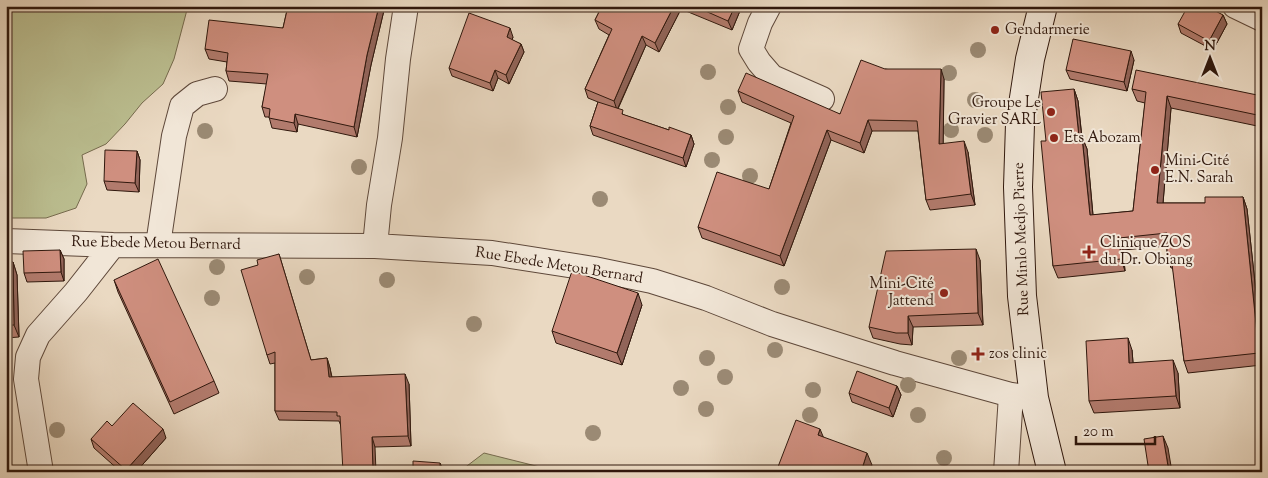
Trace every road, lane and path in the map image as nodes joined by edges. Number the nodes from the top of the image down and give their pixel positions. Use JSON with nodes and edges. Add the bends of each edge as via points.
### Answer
{"nodes":[{"id":1,"x":406,"y":6,"type":"edge"},
{"id":2,"x":770,"y":6,"type":"edge"},
{"id":3,"x":1043,"y":6,"type":"edge"},
{"id":4,"x":1235,"y":6,"type":"edge"},
{"id":5,"x":1262,"y":19,"type":"edge"},
{"id":6,"x":215,"y":89,"type":"dead end"},
{"id":7,"x":822,"y":99,"type":"dead end"},
{"id":8,"x":6,"y":241,"type":"edge"},
{"id":9,"x":113,"y":245,"type":"junction"},
{"id":10,"x":158,"y":245,"type":"junction"},
{"id":11,"x":375,"y":246,"type":"junction"},
{"id":12,"x":1022,"y":396,"type":"junction"},
{"id":13,"x":41,"y":472,"type":"edge"},
{"id":14,"x":1006,"y":472,"type":"edge"},
{"id":15,"x":1052,"y":472,"type":"edge"}],
"edges":[{"from":1,"to":11,"type":"street"},
{"from":2,"to":7,"type":"street","via":[[751,49],[772,77]]},
{"from":3,"to":12,"type":"street","name":"Rue Minlo Medjo Pierre","via":[[1030,59],[1020,124]]},
{"from":4,"to":5,"type":"street"},
{"from":6,"to":10,"type":"street","via":[[197,94],[182,106],[174,136]]},
{"from":8,"to":9,"type":"street","name":"Rue Ebede Metou Bernard"},
{"from":9,"to":10,"type":"street","name":"Rue Ebede Metou Bernard"},
{"from":9,"to":13,"type":"street","via":[[38,335],[28,357],[26,379]]},
{"from":10,"to":11,"type":"street","name":"Rue Ebede Metou Bernard"},
{"from":11,"to":12,"type":"street","name":"Rue Ebede Metou Bernard","via":[[492,252],[652,280],[772,324],[895,363]]},
{"from":12,"to":14,"type":"street"},
{"from":12,"to":15,"type":"street","name":"Rue Minlo Medjo Pierre"}]}
